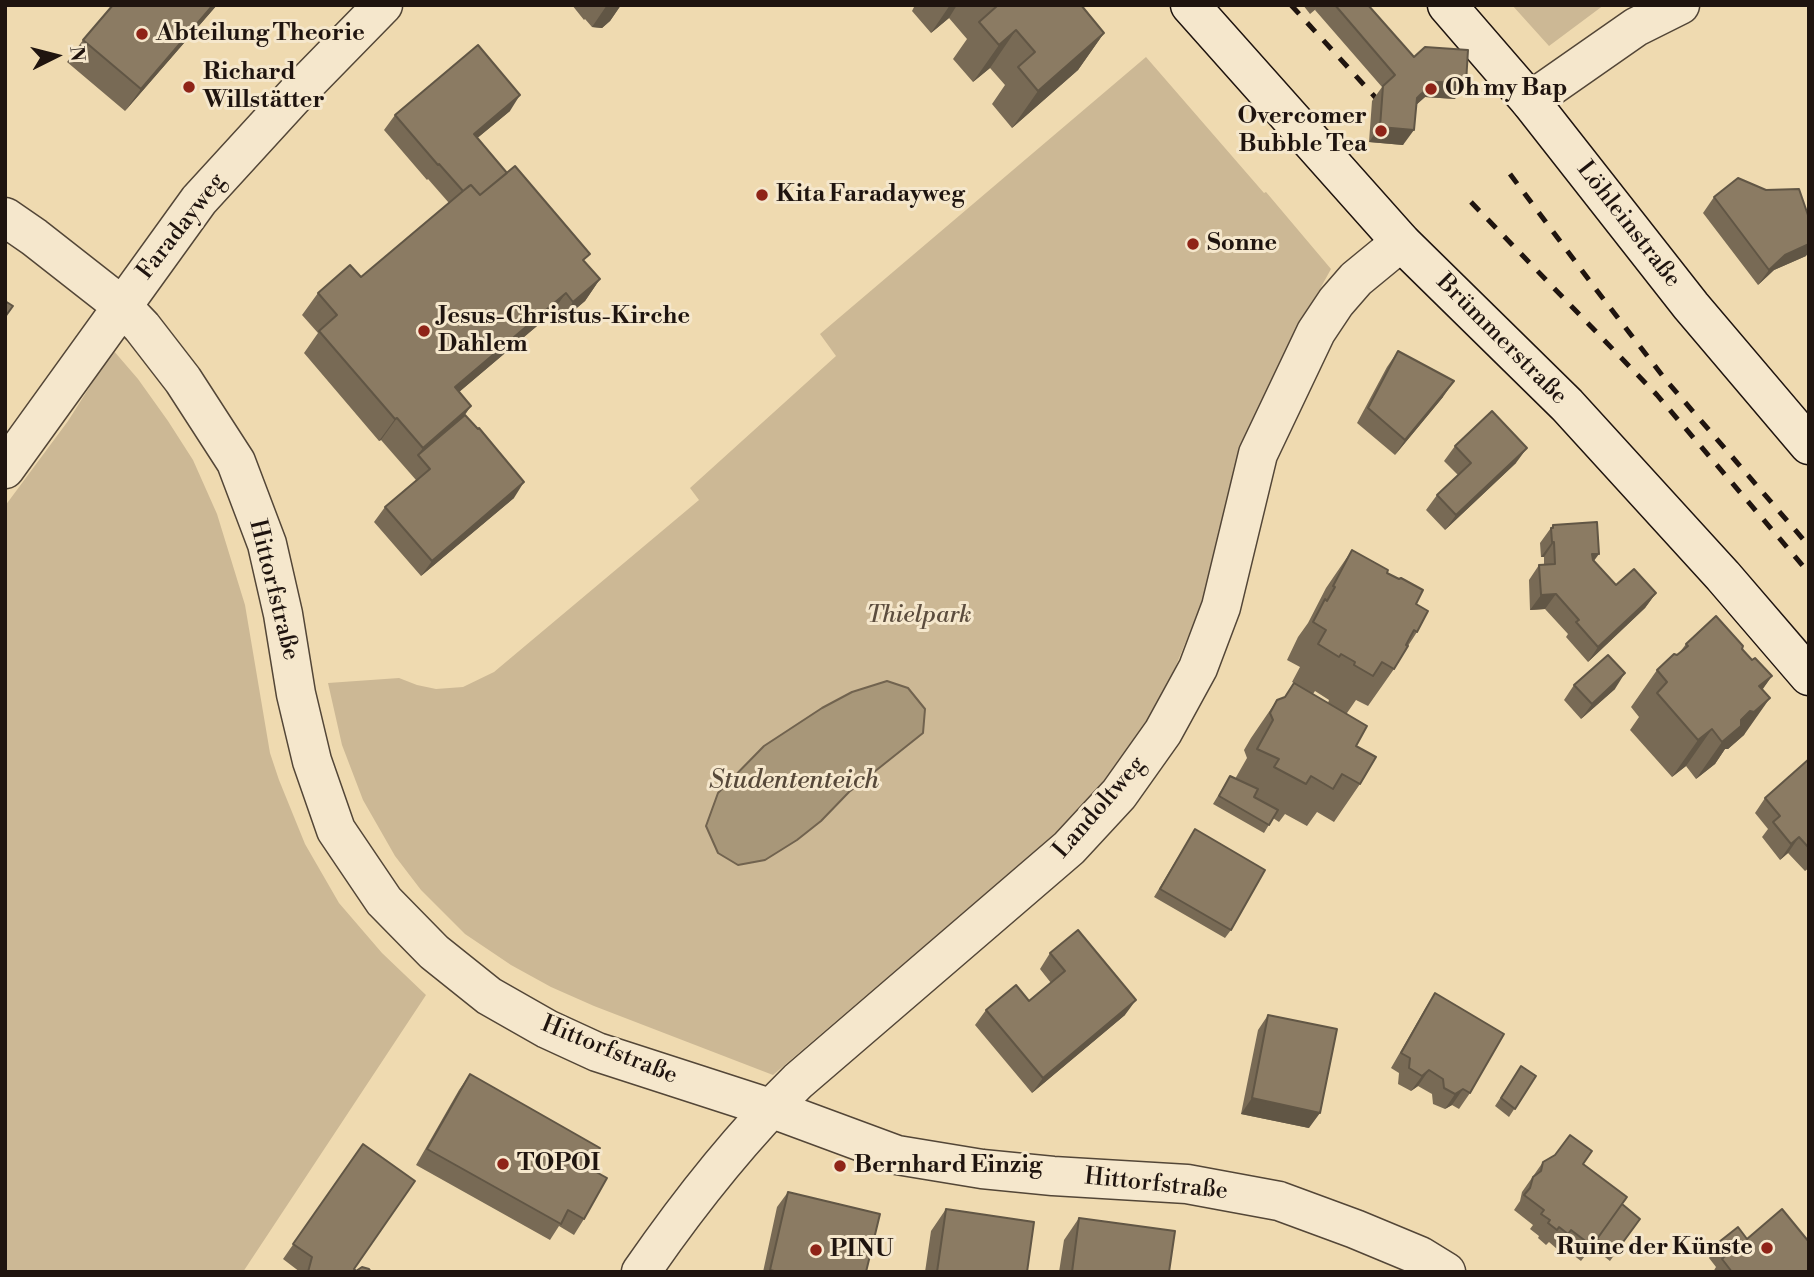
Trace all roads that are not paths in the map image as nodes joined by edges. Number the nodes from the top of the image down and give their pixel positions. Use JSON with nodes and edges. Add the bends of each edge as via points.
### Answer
{"nodes":[{"id":1,"x":383,"y":5,"type":"edge"},
{"id":2,"x":1190,"y":5,"type":"edge"},
{"id":3,"x":1447,"y":5,"type":"edge"},
{"id":4,"x":1680,"y":5,"type":"edge"},
{"id":5,"x":1530,"y":102,"type":"junction"},
{"id":6,"x":5,"y":217,"type":"edge"},
{"id":7,"x":1401,"y":242,"type":"junction"},
{"id":8,"x":122,"y":306,"type":"junction"},
{"id":9,"x":1809,"y":445,"type":"edge"},
{"id":10,"x":5,"y":469,"type":"edge"},
{"id":11,"x":1809,"y":676,"type":"edge"},
{"id":12,"x":770,"y":1108,"type":"junction"},
{"id":13,"x":641,"y":1272,"type":"edge"},
{"id":14,"x":1446,"y":1272,"type":"edge"}],
"edges":[{"from":1,"to":8,"type":"street","name":"Faradayweg","via":[[199,200]]},
{"from":2,"to":7,"type":"street","name":"Brümmerstraße"},
{"from":3,"to":5,"type":"street","name":"Löhleinstraße"},
{"from":4,"to":5,"type":"street","via":[[1636,27]]},
{"from":5,"to":9,"type":"street","name":"Löhleinstraße","via":[[1691,306]]},
{"from":6,"to":8,"type":"street","name":"Hittorfstraße"},
{"from":7,"to":11,"type":"street","name":"Brümmerstraße","via":[[1567,405]]},
{"from":7,"to":12,"type":"street","name":"Landoltweg","via":[[1356,279],[1316,332],[1258,454],[1221,607],[1198,668],[1163,732],[1119,794],[1069,848]]},
{"from":8,"to":10,"type":"street","name":"Faradayweg"},
{"from":8,"to":12,"type":"street","name":"Hittorfstraße","via":[[183,380],[236,462],[267,544],[312,761],[336,830],[384,901],[434,952],[489,996],[547,1029],[597,1052]]},
{"from":12,"to":13,"type":"street","name":"Landoltweg"},
{"from":12,"to":14,"type":"street","name":"Hittorfstraße","via":[[898,1155],[1053,1176],[1187,1184],[1279,1202],[1366,1233]]}]}
